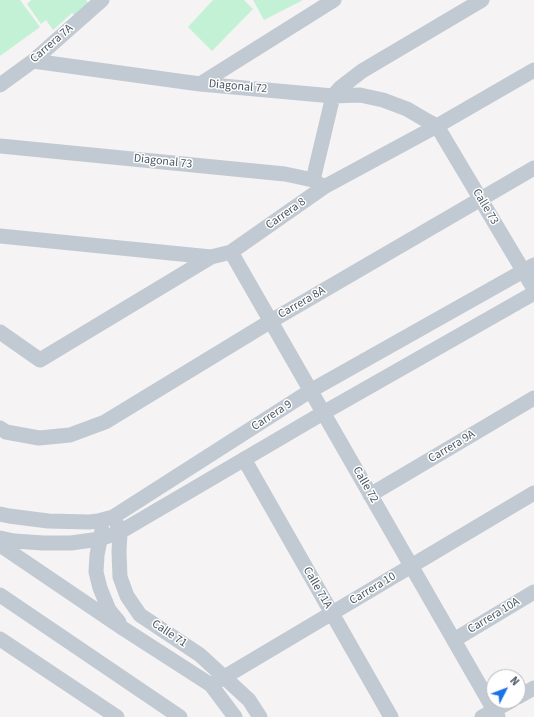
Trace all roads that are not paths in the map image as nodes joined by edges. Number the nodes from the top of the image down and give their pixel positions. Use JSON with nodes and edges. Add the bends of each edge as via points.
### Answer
{"nodes":[{"id":1,"x":102,"y":0,"type":"edge"},
{"id":2,"x":334,"y":0,"type":"edge"},
{"id":3,"x":482,"y":0,"type":"edge"},
{"id":4,"x":33,"y":61,"type":"junction"},
{"id":5,"x":534,"y":70,"type":"edge"},
{"id":6,"x":200,"y":84,"type":"junction"},
{"id":7,"x":0,"y":85,"type":"edge"},
{"id":8,"x":333,"y":96,"type":"junction"},
{"id":9,"x":437,"y":126,"type":"junction"},
{"id":10,"x":0,"y":146,"type":"edge"},
{"id":11,"x":534,"y":168,"type":"edge"},
{"id":12,"x":318,"y":184,"type":"junction"},
{"id":13,"x":481,"y":199,"type":"junction"},
{"id":14,"x":0,"y":236,"type":"edge"},
{"id":15,"x":231,"y":252,"type":"junction"},
{"id":16,"x":212,"y":257,"type":"junction"},
{"id":17,"x":529,"y":268,"type":"edge"},
{"id":18,"x":534,"y":289,"type":"edge"},
{"id":19,"x":534,"y":293,"type":"edge"},
{"id":20,"x":271,"y":321,"type":"junction"},
{"id":21,"x":0,"y":332,"type":"edge"},
{"id":22,"x":310,"y":391,"type":"junction"},
{"id":23,"x":534,"y":398,"type":"edge"},
{"id":24,"x":323,"y":413,"type":"junction"},
{"id":25,"x":0,"y":428,"type":"edge"},
{"id":26,"x":244,"y":460,"type":"junction"},
{"id":27,"x":534,"y":493,"type":"edge"},
{"id":28,"x":370,"y":495,"type":"junction"},
{"id":29,"x":0,"y":514,"type":"edge"},
{"id":30,"x":110,"y":518,"type":"junction"},
{"id":31,"x":120,"y":532,"type":"junction"},
{"id":32,"x":0,"y":538,"type":"edge"},
{"id":33,"x":100,"y":539,"type":"junction"},
{"id":34,"x":0,"y":545,"type":"edge"},
{"id":35,"x":411,"y":566,"type":"junction"},
{"id":36,"x":534,"y":592,"type":"edge"},
{"id":37,"x":0,"y":595,"type":"edge"},
{"id":38,"x":332,"y":613,"type":"junction"},
{"id":39,"x":124,"y":629,"type":"junction"},
{"id":40,"x":0,"y":639,"type":"edge"},
{"id":41,"x":454,"y":640,"type":"junction"},
{"id":42,"x":218,"y":681,"type":"junction"},
{"id":43,"x":500,"y":709,"type":"edge"},
{"id":44,"x":492,"y":715,"type":"edge"},
{"id":45,"x":116,"y":716,"type":"edge"},
{"id":46,"x":180,"y":717,"type":"edge"},
{"id":47,"x":235,"y":717,"type":"edge"},
{"id":48,"x":260,"y":717,"type":"edge"},
{"id":49,"x":391,"y":717,"type":"edge"}],
"edges":[{"from":1,"to":4,"type":"street","name":"Carrera 7A"},
{"from":2,"to":6,"type":"street"},
{"from":3,"to":8,"type":"street","via":[[362,71]]},
{"from":4,"to":6,"type":"street","name":"Diagonal 72"},
{"from":4,"to":7,"type":"street","name":"Carrera 7A"},
{"from":5,"to":9,"type":"street","name":"Carrera 8"},
{"from":6,"to":8,"type":"street","name":"Diagonal 72"},
{"from":8,"to":9,"type":"street","name":"Diagonal 72","via":[[360,95],[383,100],[407,109]]},
{"from":8,"to":12,"type":"street"},
{"from":9,"to":12,"type":"street","name":"Carrera 8"},
{"from":9,"to":13,"type":"street","name":"Calle 73"},
{"from":10,"to":12,"type":"street","name":"Diagonal 73","via":[[285,174]]},
{"from":11,"to":13,"type":"street","name":"Carrera 8A"},
{"from":12,"to":15,"type":"street","name":"Carrera 8"},
{"from":13,"to":17,"type":"street","name":"Calle 73"},
{"from":13,"to":20,"type":"street","name":"Carrera 8A"},
{"from":14,"to":16,"type":"street"},
{"from":15,"to":16,"type":"street","name":"Carrera 8"},
{"from":15,"to":20,"type":"street","name":"Calle 72"},
{"from":16,"to":21,"type":"street","name":"Carrera 8","via":[[40,360]]},
{"from":17,"to":18,"type":"street","name":"Calle 73"},
{"from":17,"to":22,"type":"street","name":"Carrera 9"},
{"from":19,"to":24,"type":"street","name":"Carrera 9"},
{"from":20,"to":22,"type":"street","name":"Calle 72"},
{"from":20,"to":25,"type":"street","name":"Carrera 8A","via":[[105,422],[70,435],[39,438],[6,432]]},
{"from":22,"to":24,"type":"street","name":"Calle 72"},
{"from":22,"to":30,"type":"street","name":"Carrera 9"},
{"from":23,"to":28,"type":"street","name":"Carrera 9A"},
{"from":24,"to":26,"type":"street","name":"Carrera 9"},
{"from":24,"to":28,"type":"street","name":"Calle 72"},
{"from":26,"to":31,"type":"street","name":"Carrera 9"},
{"from":26,"to":38,"type":"street","name":"Calle 71A"},
{"from":27,"to":35,"type":"street","name":"Carrera 10"},
{"from":28,"to":35,"type":"street","name":"Calle 72"},
{"from":29,"to":30,"type":"street","name":"Carrera 9","via":[[48,522],[89,522]]},
{"from":30,"to":31,"type":"street","name":"Calle 71"},
{"from":30,"to":33,"type":"street","name":"Calle 71"},
{"from":31,"to":33,"type":"street"},
{"from":31,"to":42,"type":"street","name":"Calle 71","via":[[120,577],[127,596],[140,615],[200,655]]},
{"from":32,"to":33,"type":"street","via":[[43,543]]},
{"from":33,"to":39,"type":"street","name":"Calle 71","via":[[96,572],[100,588],[109,610]]},
{"from":34,"to":39,"type":"street","name":"Calle 71"},
{"from":35,"to":38,"type":"street","name":"Carrera 10"},
{"from":35,"to":41,"type":"street","name":"Calle 72"},
{"from":36,"to":41,"type":"street","name":"Carrera 10A"},
{"from":37,"to":46,"type":"street"},
{"from":38,"to":42,"type":"street","name":"Carrera 10"},
{"from":38,"to":49,"type":"street","name":"Calle 71A"},
{"from":39,"to":42,"type":"street","name":"Calle 71"},
{"from":40,"to":45,"type":"street"},
{"from":41,"to":44,"type":"street","name":"Calle 72"},
{"from":42,"to":47,"type":"street","name":"Calle 71"},
{"from":42,"to":48,"type":"street","name":"Calle 71","via":[[249,700]]},
{"from":43,"to":44,"type":"street"}]}
